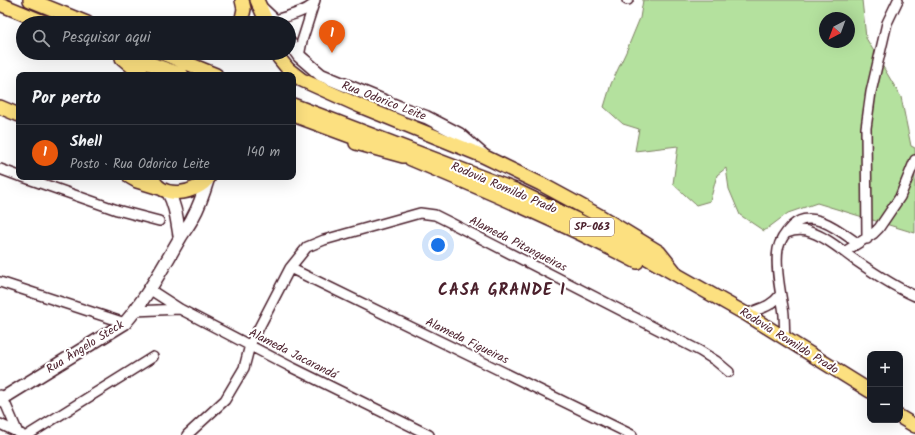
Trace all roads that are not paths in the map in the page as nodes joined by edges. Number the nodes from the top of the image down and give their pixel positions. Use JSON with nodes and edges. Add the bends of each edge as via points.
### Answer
{"nodes":[{"id":1,"x":30,"y":0,"type":"edge"},
{"id":2,"x":242,"y":0,"type":"edge"},
{"id":3,"x":898,"y":0,"type":"edge"},
{"id":4,"x":314,"y":2,"type":"edge"},
{"id":5,"x":258,"y":3,"type":"edge"},
{"id":6,"x":0,"y":4,"type":"edge"},
{"id":7,"x":29,"y":16,"type":"edge"},
{"id":8,"x":70,"y":16,"type":"edge"},
{"id":9,"x":242,"y":16,"type":"edge"},
{"id":10,"x":268,"y":16,"type":"edge"},
{"id":11,"x":289,"y":16,"type":"edge"},
{"id":12,"x":296,"y":52,"type":"edge"},
{"id":13,"x":299,"y":56,"type":"junction"},
{"id":14,"x":126,"y":60,"type":"edge"},
{"id":15,"x":140,"y":60,"type":"edge"},
{"id":16,"x":179,"y":60,"type":"edge"},
{"id":17,"x":281,"y":60,"type":"edge"},
{"id":18,"x":139,"y":72,"type":"edge"},
{"id":19,"x":174,"y":72,"type":"edge"},
{"id":20,"x":209,"y":72,"type":"edge"},
{"id":21,"x":292,"y":72,"type":"edge"},
{"id":22,"x":296,"y":75,"type":"edge"},
{"id":23,"x":296,"y":106,"type":"edge"},
{"id":24,"x":0,"y":107,"type":"edge"},
{"id":25,"x":16,"y":114,"type":"edge"},
{"id":26,"x":296,"y":116,"type":"edge"},
{"id":27,"x":296,"y":125,"type":"edge"},
{"id":28,"x":403,"y":156,"type":"junction"},
{"id":29,"x":483,"y":156,"type":"junction"},
{"id":30,"x":915,"y":160,"type":"edge"},
{"id":31,"x":0,"y":169,"type":"edge"},
{"id":32,"x":16,"y":175,"type":"edge"},
{"id":33,"x":32,"y":180,"type":"edge"},
{"id":34,"x":135,"y":180,"type":"edge"},
{"id":35,"x":206,"y":180,"type":"edge"},
{"id":36,"x":207,"y":180,"type":"edge"},
{"id":37,"x":160,"y":186,"type":"edge"},
{"id":38,"x":159,"y":221,"type":"dead end"},
{"id":39,"x":784,"y":235,"type":"junction"},
{"id":40,"x":180,"y":238,"type":"junction"},
{"id":41,"x":867,"y":239,"type":"junction"},
{"id":42,"x":857,"y":243,"type":"junction"},
{"id":43,"x":844,"y":252,"type":"junction"},
{"id":44,"x":290,"y":268,"type":"junction"},
{"id":45,"x":678,"y":276,"type":"junction"},
{"id":46,"x":0,"y":282,"type":"edge"},
{"id":47,"x":149,"y":289,"type":"junction"},
{"id":48,"x":780,"y":295,"type":"junction"},
{"id":49,"x":915,"y":296,"type":"edge"},
{"id":50,"x":180,"y":310,"type":"junction"},
{"id":51,"x":135,"y":311,"type":"junction"},
{"id":52,"x":746,"y":314,"type":"junction"},
{"id":53,"x":125,"y":323,"type":"junction"},
{"id":54,"x":785,"y":338,"type":"junction"},
{"id":55,"x":250,"y":345,"type":"junction"},
{"id":56,"x":153,"y":357,"type":"dead end"},
{"id":57,"x":729,"y":372,"type":"dead end"},
{"id":58,"x":867,"y":388,"type":"edge"},
{"id":59,"x":867,"y":396,"type":"edge"},
{"id":60,"x":1,"y":398,"type":"edge"},
{"id":61,"x":903,"y":411,"type":"edge"},
{"id":62,"x":915,"y":418,"type":"edge"},
{"id":63,"x":903,"y":419,"type":"edge"},
{"id":64,"x":0,"y":424,"type":"edge"},
{"id":65,"x":915,"y":426,"type":"edge"},
{"id":66,"x":416,"y":432,"type":"edge"},
{"id":67,"x":20,"y":434,"type":"edge"},
{"id":68,"x":28,"y":435,"type":"edge"},
{"id":69,"x":187,"y":435,"type":"edge"},
{"id":70,"x":429,"y":435,"type":"edge"},
{"id":71,"x":632,"y":435,"type":"edge"}],
"edges":[{"from":1,"to":8,"type":"main road"},
{"from":2,"to":9,"type":"main road"},
{"from":3,"to":41,"type":"street","via":[[887,23],[871,92],[866,128]]},
{"from":4,"to":11,"type":"street","via":[[309,8]]},
{"from":4,"to":13,"type":"street"},
{"from":5,"to":10,"type":"main road"},
{"from":6,"to":7,"type":"main road"},
{"from":12,"to":13,"type":"main road","name":"Rua Odorico Leite"},
{"from":13,"to":29,"type":"main road","name":"Rua Odorico Leite","via":[[321,76],[426,117],[459,134]]},
{"from":14,"to":18,"type":"main road"},
{"from":15,"to":19,"type":"main road"},
{"from":16,"to":20,"type":"main road"},
{"from":17,"to":21,"type":"main road"},
{"from":22,"to":29,"type":"main road","via":[[360,106]]},
{"from":23,"to":45,"type":"main road","name":"Rodovia Romildo Prado","number":"SP-063","via":[[515,190],[594,228]]},
{"from":24,"to":25,"type":"main road"},
{"from":26,"to":28,"type":"main road","name":"Rodovia Romildo Prado","number":"SP-063"},
{"from":27,"to":28,"type":"main road"},
{"from":28,"to":59,"type":"main road","name":"Rodovia Romildo Prado","number":"SP-063","via":[[509,200],[591,238],[703,297],[808,358]]},
{"from":29,"to":45,"type":"main road","via":[[541,184],[641,240],[659,252]]},
{"from":30,"to":41,"type":"street","via":[[900,197],[879,228]]},
{"from":31,"to":32,"type":"street"},
{"from":33,"to":38,"type":"street","via":[[117,210]]},
{"from":34,"to":37,"type":"main road","name":"Rua Ângelo Steck"},
{"from":35,"to":37,"type":"main road","name":"Rua Ângelo Steck","via":[[190,191]]},
{"from":36,"to":40,"type":"main road","name":"Rua Ângelo Steck","via":[[193,217]]},
{"from":37,"to":40,"type":"main road","via":[[173,200]]},
{"from":39,"to":42,"type":"street","via":[[796,222],[810,219],[824,222]]},
{"from":39,"to":43,"type":"street","via":[[792,230],[814,233]]},
{"from":39,"to":48,"type":"street","via":[[778,250]]},
{"from":40,"to":47,"type":"main road","name":"Rua Ângelo Steck"},
{"from":41,"to":42,"type":"street"},
{"from":42,"to":43,"type":"street"},
{"from":43,"to":49,"type":"street","via":[[877,276]]},
{"from":44,"to":55,"type":"street","name":"Alameda Pitangueiras"},
{"from":44,"to":57,"type":"street","name":"Alameda Pitangueiras","via":[[308,247],[324,240],[420,213],[435,215],[700,352]]},
{"from":44,"to":71,"type":"street","name":"Alameda Figueiras"},
{"from":45,"to":52,"type":"main road","name":"Rodovia Romildo Prado","number":"SP-063"},
{"from":46,"to":53,"type":"street"},
{"from":47,"to":50,"type":"street","name":"Alameda Jacarandá"},
{"from":47,"to":51,"type":"main road","name":"Rua Ângelo Steck"},
{"from":48,"to":52,"type":"street","via":[[769,306]]},
{"from":48,"to":54,"type":"street"},
{"from":50,"to":51,"type":"street"},
{"from":50,"to":55,"type":"street","name":"Alameda Jacarandá"},
{"from":51,"to":53,"type":"main road","name":"Rua Ângelo Steck"},
{"from":52,"to":54,"type":"main road","name":"Rodovia Romildo Prado","number":"SP-063"},
{"from":53,"to":60,"type":"main road","name":"Rua Ângelo Steck"},
{"from":54,"to":58,"type":"main road","name":"Rodovia Romildo Prado","number":"SP-063"},
{"from":55,"to":66,"type":"street","name":"Alameda Jacarandá"},
{"from":55,"to":69,"type":"street","name":"Alameda Pitangueiras","via":[[244,368],[225,400]]},
{"from":56,"to":68,"type":"street"},
{"from":60,"to":67,"type":"street"},
{"from":61,"to":62,"type":"main road"},
{"from":63,"to":65,"type":"main road"},
{"from":64,"to":67,"type":"street"},
{"from":66,"to":70,"type":"street","name":"Alameda Jacarandá"}]}
